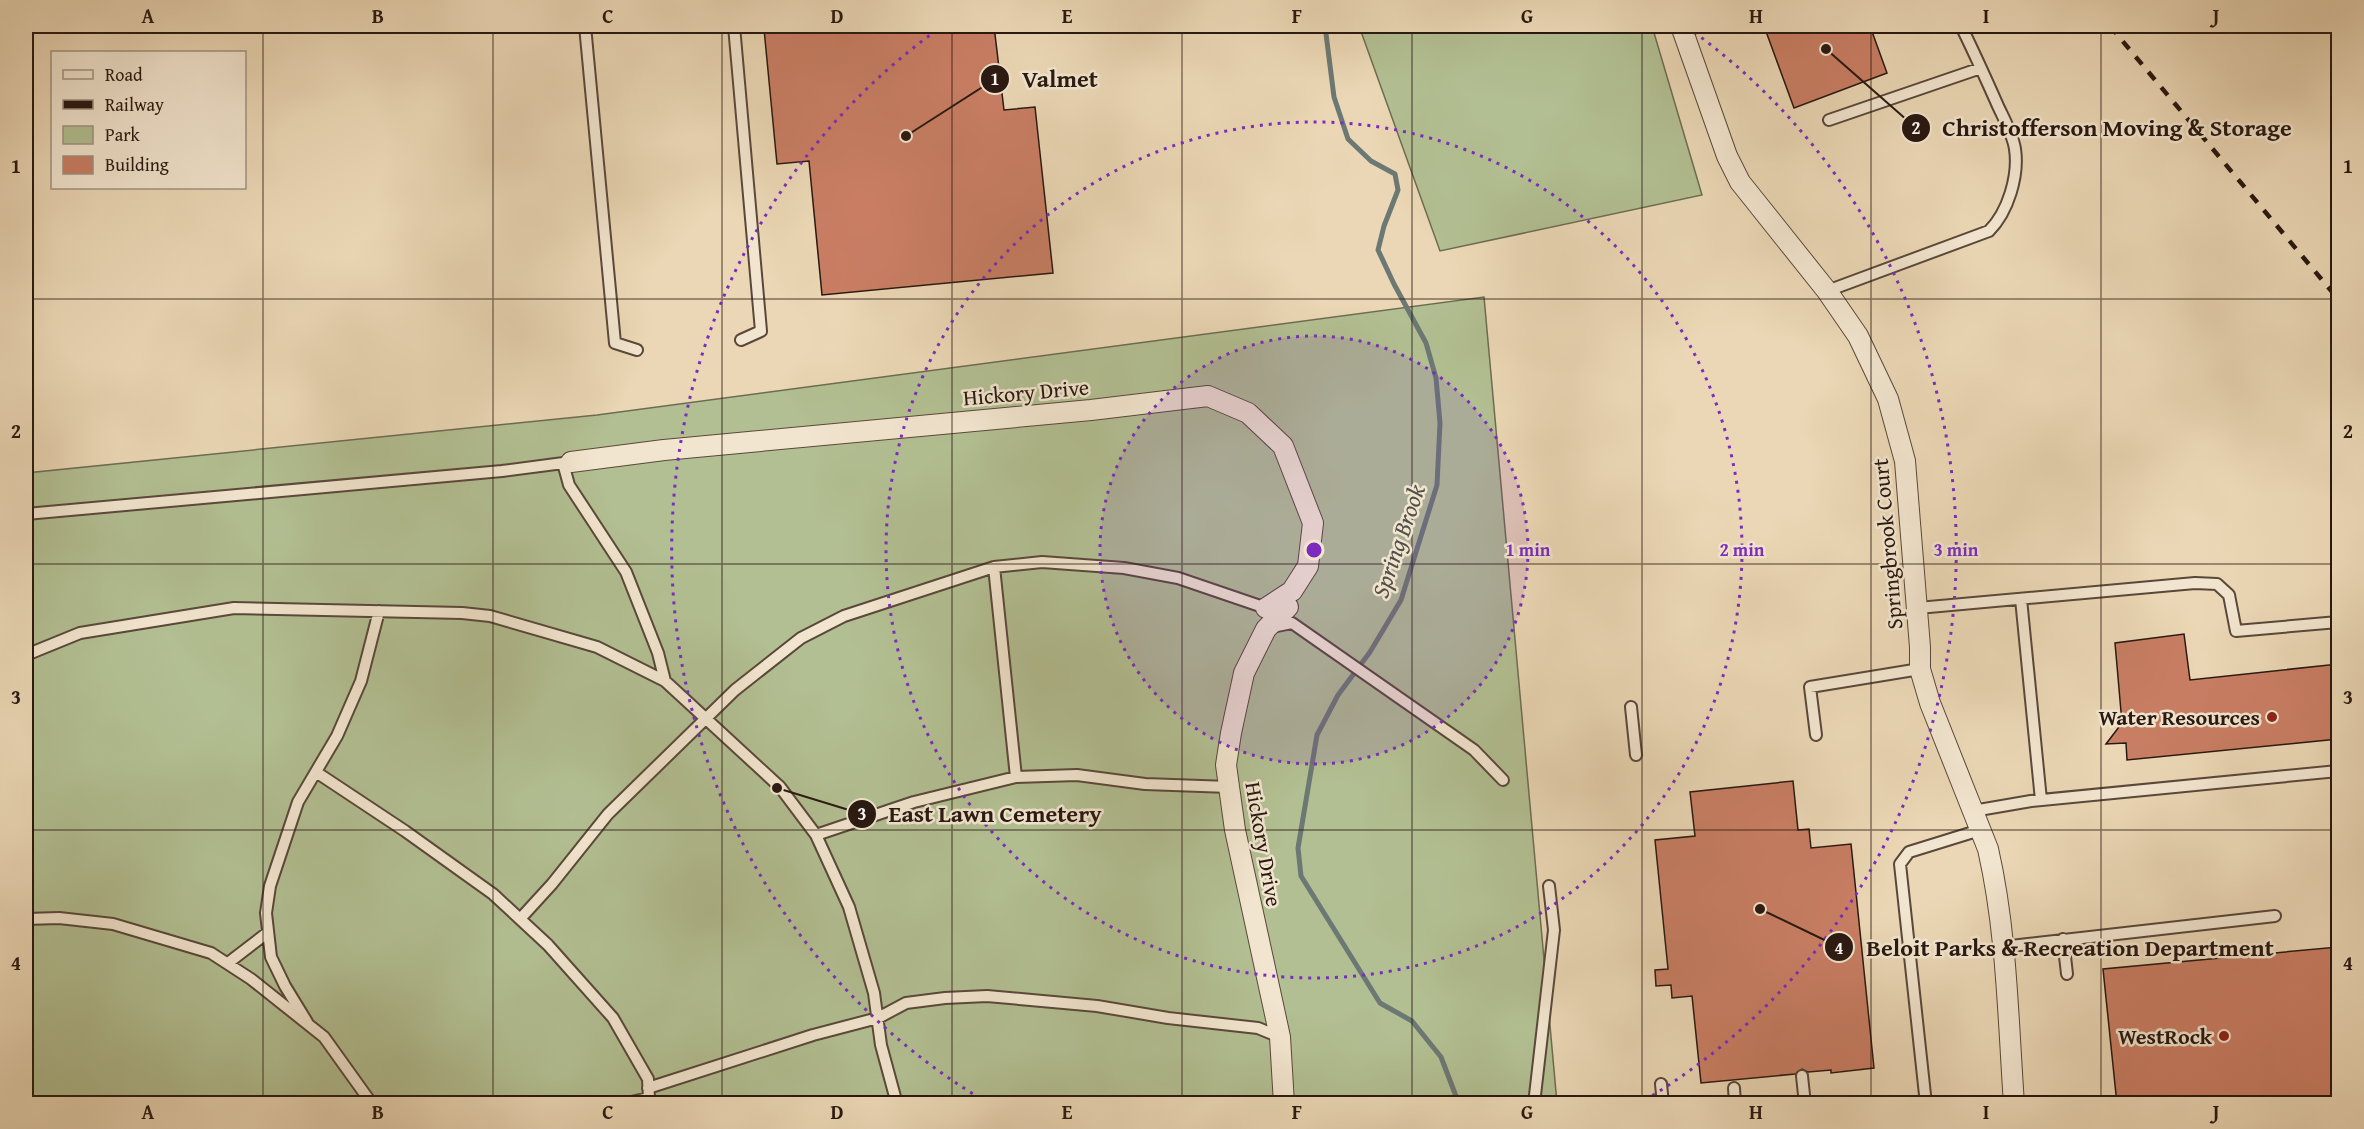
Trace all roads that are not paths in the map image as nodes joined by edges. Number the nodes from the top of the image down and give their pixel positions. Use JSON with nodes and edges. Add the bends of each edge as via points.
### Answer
{"nodes":[{"id":1,"x":585,"y":26,"type":"edge"},
{"id":2,"x":734,"y":26,"type":"edge"},
{"id":3,"x":1681,"y":26,"type":"edge"},
{"id":4,"x":1961,"y":26,"type":"edge"},
{"id":5,"x":1981,"y":68,"type":"junction"},
{"id":6,"x":1829,"y":120,"type":"dead end"},
{"id":7,"x":1827,"y":291,"type":"junction"},
{"id":8,"x":741,"y":340,"type":"dead end"},
{"id":9,"x":637,"y":350,"type":"dead end"},
{"id":10,"x":567,"y":462,"type":"junction"},
{"id":11,"x":26,"y":514,"type":"edge"},
{"id":12,"x":994,"y":567,"type":"junction"},
{"id":13,"x":2021,"y":599,"type":"junction"},
{"id":14,"x":1288,"y":607,"type":"dead end"},
{"id":15,"x":1266,"y":608,"type":"joint"},
{"id":16,"x":1918,"y":608,"type":"junction"},
{"id":17,"x":379,"y":611,"type":"junction"},
{"id":18,"x":2338,"y":622,"type":"edge"},
{"id":19,"x":1266,"y":629,"type":"junction"},
{"id":20,"x":26,"y":655,"type":"edge"},
{"id":21,"x":1920,"y":669,"type":"junction"},
{"id":22,"x":665,"y":681,"type":"junction"},
{"id":23,"x":1631,"y":707,"type":"dead end"},
{"id":24,"x":706,"y":717,"type":"junction"},
{"id":25,"x":1816,"y":735,"type":"dead end"},
{"id":26,"x":1636,"y":755,"type":"dead end"},
{"id":27,"x":2338,"y":771,"type":"edge"},
{"id":28,"x":316,"y":772,"type":"junction"},
{"id":29,"x":1016,"y":777,"type":"junction"},
{"id":30,"x":1503,"y":780,"type":"dead end"},
{"id":31,"x":1229,"y":787,"type":"junction"},
{"id":32,"x":2041,"y":800,"type":"junction"},
{"id":33,"x":1973,"y":811,"type":"junction"},
{"id":34,"x":1980,"y":830,"type":"junction"},
{"id":35,"x":816,"y":835,"type":"junction"},
{"id":36,"x":1549,"y":886,"type":"dead end"},
{"id":37,"x":2275,"y":916,"type":"dead end"},
{"id":38,"x":26,"y":919,"type":"edge"},
{"id":39,"x":520,"y":919,"type":"junction"},
{"id":40,"x":267,"y":933,"type":"junction"},
{"id":41,"x":2063,"y":939,"type":"junction"},
{"id":42,"x":2002,"y":947,"type":"junction"},
{"id":43,"x":228,"y":963,"type":"junction"},
{"id":44,"x":2067,"y":974,"type":"dead end"},
{"id":45,"x":878,"y":1018,"type":"junction"},
{"id":46,"x":307,"y":1022,"type":"junction"},
{"id":47,"x":1280,"y":1037,"type":"junction"},
{"id":48,"x":1802,"y":1076,"type":"dead end"},
{"id":49,"x":1661,"y":1084,"type":"dead end"},
{"id":50,"x":648,"y":1088,"type":"junction"},
{"id":51,"x":1734,"y":1088,"type":"dead end"},
{"id":52,"x":372,"y":1104,"type":"edge"},
{"id":53,"x":622,"y":1104,"type":"edge"},
{"id":54,"x":897,"y":1104,"type":"edge"},
{"id":55,"x":1284,"y":1104,"type":"edge"},
{"id":56,"x":1534,"y":1104,"type":"edge"},
{"id":57,"x":1663,"y":1104,"type":"edge"},
{"id":58,"x":1735,"y":1104,"type":"edge"},
{"id":59,"x":1805,"y":1104,"type":"edge"},
{"id":60,"x":1926,"y":1104,"type":"edge"},
{"id":61,"x":2014,"y":1104,"type":"edge"}],
"edges":[{"from":1,"to":9,"type":"lane","via":[[615,343]]},
{"from":2,"to":8,"type":"lane","via":[[761,331]]},
{"from":3,"to":7,"type":"street","name":"Springbrook Court","via":[[1740,182]]},
{"from":4,"to":5,"type":"lane"},
{"from":5,"to":6,"type":"lane"},
{"from":5,"to":7,"type":"lane","via":[[2015,149],[2013,178],[2001,220],[1973,238]]},
{"from":7,"to":16,"type":"street","name":"Springbrook Court","via":[[1876,369],[1898,431],[1908,483]]},
{"from":10,"to":11,"type":"lane"},
{"from":10,"to":15,"type":"street","name":"Hickory Drive","via":[[1208,396],[1248,413],[1283,446],[1313,523],[1308,566],[1292,591]]},
{"from":10,"to":22,"type":"lane","via":[[569,485],[626,572]]},
{"from":12,"to":15,"type":"lane","via":[[1042,562],[1124,568],[1178,578]]},
{"from":12,"to":24,"type":"lane","via":[[844,616],[801,639]]},
{"from":12,"to":29,"type":"lane"},
{"from":13,"to":16,"type":"lane"},
{"from":13,"to":18,"type":"lane","via":[[2217,584],[2229,595],[2236,631]]},
{"from":13,"to":32,"type":"lane"},
{"from":14,"to":19,"type":"street","name":"Hickory Drive"},
{"from":16,"to":21,"type":"street","name":"Springbrook Court"},
{"from":17,"to":20,"type":"lane","via":[[234,608],[80,633]]},
{"from":17,"to":22,"type":"lane","via":[[490,616],[597,647]]},
{"from":17,"to":28,"type":"lane","via":[[361,681]]},
{"from":19,"to":30,"type":"lane","via":[[1292,622],[1474,750]]},
{"from":19,"to":31,"type":"street","name":"Hickory Drive","via":[[1244,674],[1226,765]]},
{"from":21,"to":25,"type":"lane","via":[[1810,687]]},
{"from":21,"to":33,"type":"street","name":"Springbrook Court"},
{"from":22,"to":24,"type":"lane"},
{"from":23,"to":26,"type":"lane"},
{"from":24,"to":35,"type":"lane","via":[[780,787]]},
{"from":24,"to":39,"type":"lane","via":[[608,814]]},
{"from":27,"to":32,"type":"lane"},
{"from":28,"to":39,"type":"lane","via":[[493,894]]},
{"from":28,"to":40,"type":"lane","via":[[298,802],[270,886]]},
{"from":29,"to":31,"type":"lane","via":[[1077,775],[1145,784]]},
{"from":29,"to":35,"type":"lane","via":[[914,802]]},
{"from":31,"to":47,"type":"street","name":"Hickory Drive","via":[[1240,858]]},
{"from":32,"to":33,"type":"lane"},
{"from":33,"to":34,"type":"street","name":"Springbrook Court"},
{"from":34,"to":42,"type":"street","name":"Springbrook Court","via":[[1993,873]]},
{"from":34,"to":60,"type":"lane","via":[[1909,852],[1900,864]]},
{"from":35,"to":45,"type":"lane","via":[[849,907]]},
{"from":36,"to":56,"type":"lane","via":[[1554,930]]},
{"from":37,"to":41,"type":"lane"},
{"from":38,"to":43,"type":"lane","via":[[113,924],[211,953]]},
{"from":39,"to":50,"type":"lane","via":[[613,1018],[648,1079]]},
{"from":40,"to":43,"type":"lane"},
{"from":40,"to":46,"type":"lane","via":[[285,986]]},
{"from":41,"to":42,"type":"lane"},
{"from":41,"to":44,"type":"lane"},
{"from":42,"to":61,"type":"street","name":"Springbrook Court"},
{"from":43,"to":46,"type":"lane"},
{"from":45,"to":47,"type":"lane","via":[[906,1003],[987,996],[1258,1028]]},
{"from":45,"to":50,"type":"lane"},
{"from":45,"to":54,"type":"lane"},
{"from":46,"to":52,"type":"lane","via":[[324,1037]]},
{"from":47,"to":55,"type":"street","name":"Hickory Drive"},
{"from":48,"to":59,"type":"lane"},
{"from":49,"to":57,"type":"lane"},
{"from":50,"to":53,"type":"lane","via":[[649,1098]]},
{"from":51,"to":58,"type":"lane"}]}
